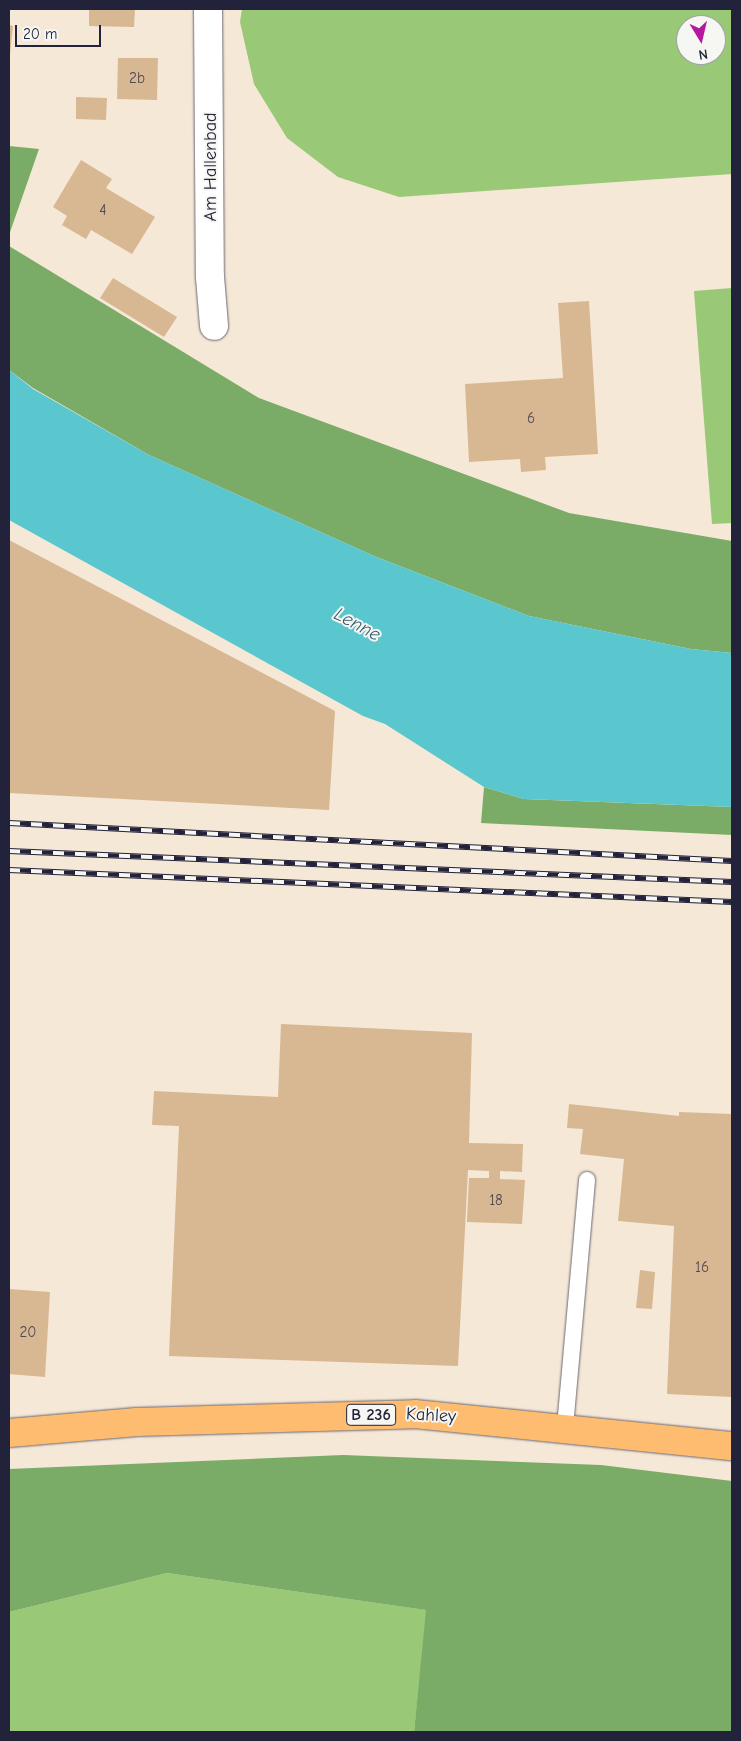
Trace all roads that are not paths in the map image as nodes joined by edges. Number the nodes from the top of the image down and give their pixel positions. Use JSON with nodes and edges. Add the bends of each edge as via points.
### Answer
{"nodes":[{"id":1,"x":208,"y":9,"type":"edge"},
{"id":2,"x":214,"y":326,"type":"dead end"},
{"id":3,"x":587,"y":1180,"type":"dead end"},
{"id":4,"x":564,"y":1427,"type":"junction"},
{"id":5,"x":9,"y":1433,"type":"edge"},
{"id":6,"x":732,"y":1446,"type":"edge"}],
"edges":[{"from":1,"to":2,"type":"street","name":"Am Hallenbad","via":[[210,277]]},
{"from":3,"to":4,"type":"lane"},
{"from":4,"to":5,"type":"main road","name":"Kahley","number":"B 236","via":[[415,1414],[137,1422]]},
{"from":4,"to":6,"type":"main road","name":"Kahley","number":"B 236"}]}
